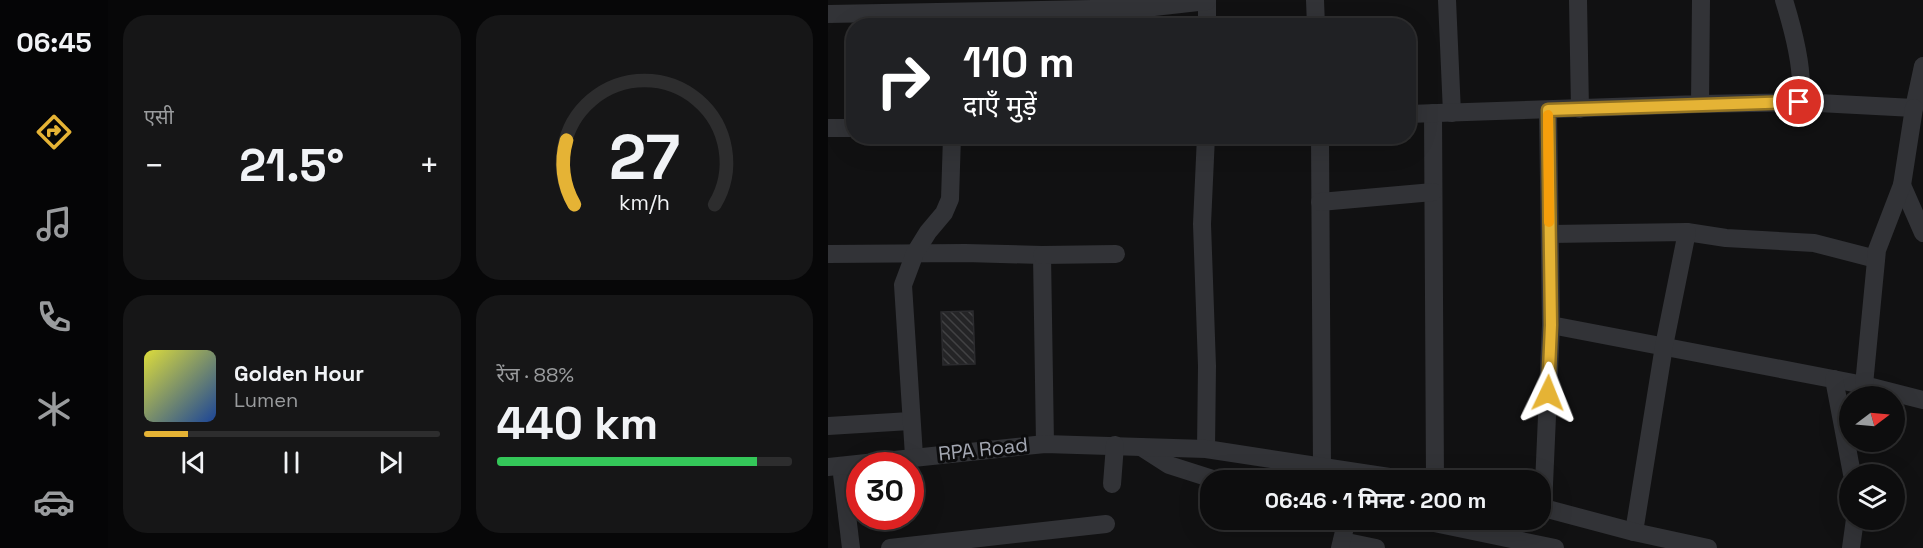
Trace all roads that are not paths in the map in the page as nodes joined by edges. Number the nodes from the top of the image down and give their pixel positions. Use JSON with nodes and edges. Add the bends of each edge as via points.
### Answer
{"nodes":[{"id":1,"x":1207,"y":0,"type":"edge"},
{"id":2,"x":1315,"y":0,"type":"edge"},
{"id":3,"x":1447,"y":0,"type":"edge"},
{"id":4,"x":1578,"y":0,"type":"edge"},
{"id":5,"x":1701,"y":0,"type":"edge"},
{"id":6,"x":1784,"y":0,"type":"edge"},
{"id":7,"x":1077,"y":5,"type":"edge"},
{"id":8,"x":955,"y":12,"type":"edge"},
{"id":9,"x":828,"y":14,"type":"edge"},
{"id":10,"x":1207,"y":18,"type":"edge"},
{"id":11,"x":1316,"y":18,"type":"edge"},
{"id":12,"x":1922,"y":74,"type":"edge"},
{"id":13,"x":1799,"y":102,"type":"junction"},
{"id":14,"x":1700,"y":104,"type":"junction"},
{"id":15,"x":1580,"y":108,"type":"junction"},
{"id":16,"x":1914,"y":108,"type":"junction"},
{"id":17,"x":1548,"y":110,"type":"junction"},
{"id":18,"x":1433,"y":113,"type":"junction"},
{"id":19,"x":1452,"y":113,"type":"junction"},
{"id":20,"x":1416,"y":114,"type":"edge"},
{"id":21,"x":828,"y":128,"type":"edge"},
{"id":22,"x":846,"y":128,"type":"edge"},
{"id":23,"x":952,"y":144,"type":"edge"},
{"id":24,"x":1206,"y":144,"type":"edge"},
{"id":25,"x":1320,"y":144,"type":"edge"},
{"id":26,"x":1902,"y":185,"type":"junction"},
{"id":27,"x":1433,"y":192,"type":"junction"},
{"id":28,"x":1320,"y":202,"type":"junction"},
{"id":29,"x":1687,"y":232,"type":"junction"},
{"id":30,"x":1923,"y":233,"type":"edge"},
{"id":31,"x":1550,"y":234,"type":"junction"},
{"id":32,"x":915,"y":253,"type":"junction"},
{"id":33,"x":828,"y":254,"type":"edge"},
{"id":34,"x":1116,"y":254,"type":"dead end"},
{"id":35,"x":1042,"y":255,"type":"junction"},
{"id":36,"x":1876,"y":259,"type":"junction"},
{"id":37,"x":1551,"y":325,"type":"junction"},
{"id":38,"x":1664,"y":346,"type":"junction"},
{"id":39,"x":1834,"y":379,"type":"junction"},
{"id":40,"x":1864,"y":385,"type":"junction"},
{"id":41,"x":1923,"y":400,"type":"edge"},
{"id":42,"x":910,"y":421,"type":"junction"},
{"id":43,"x":828,"y":426,"type":"edge"},
{"id":44,"x":1045,"y":444,"type":"junction"},
{"id":45,"x":1115,"y":445,"type":"junction"},
{"id":46,"x":1139,"y":446,"type":"junction"},
{"id":47,"x":1206,"y":449,"type":"junction"},
{"id":48,"x":914,"y":452,"type":"edge"},
{"id":49,"x":924,"y":455,"type":"edge"},
{"id":50,"x":1850,"y":464,"type":"edge"},
{"id":51,"x":835,"y":466,"type":"edge"},
{"id":52,"x":1322,"y":467,"type":"junction"},
{"id":53,"x":1333,"y":470,"type":"edge"},
{"id":54,"x":1435,"y":470,"type":"edge"},
{"id":55,"x":1544,"y":470,"type":"edge"},
{"id":56,"x":1200,"y":475,"type":"edge"},
{"id":57,"x":1112,"y":484,"type":"dead end"},
{"id":58,"x":1551,"y":509,"type":"edge"},
{"id":59,"x":1106,"y":524,"type":"dead end"},
{"id":60,"x":1468,"y":530,"type":"edge"},
{"id":61,"x":1853,"y":530,"type":"edge"},
{"id":62,"x":1634,"y":532,"type":"junction"},
{"id":63,"x":1341,"y":544,"type":"edge"},
{"id":64,"x":851,"y":548,"type":"edge"},
{"id":65,"x":890,"y":548,"type":"edge"},
{"id":66,"x":1376,"y":548,"type":"edge"},
{"id":67,"x":1555,"y":548,"type":"edge"},
{"id":68,"x":1708,"y":548,"type":"edge"},
{"id":69,"x":1851,"y":548,"type":"edge"}],
"edges":[{"from":1,"to":7,"type":"street","via":[[1145,8]]},
{"from":1,"to":10,"type":"street"},
{"from":2,"to":11,"type":"street"},
{"from":3,"to":19,"type":"street"},
{"from":4,"to":15,"type":"street"},
{"from":5,"to":14,"type":"street"},
{"from":6,"to":13,"type":"street","via":[[1797,47],[1802,93]]},
{"from":7,"to":8,"type":"street"},
{"from":8,"to":9,"type":"street"},
{"from":12,"to":16,"type":"street"},
{"from":13,"to":14,"type":"street"},
{"from":13,"to":16,"type":"street"},
{"from":14,"to":15,"type":"street"},
{"from":15,"to":17,"type":"street"},
{"from":16,"to":26,"type":"street"},
{"from":17,"to":19,"type":"street"},
{"from":17,"to":31,"type":"street"},
{"from":18,"to":19,"type":"street"},
{"from":18,"to":20,"type":"street"},
{"from":18,"to":27,"type":"street"},
{"from":21,"to":22,"type":"street"},
{"from":23,"to":32,"type":"street","via":[[950,199]]},
{"from":24,"to":47,"type":"street","via":[[1202,224]]},
{"from":25,"to":28,"type":"street"},
{"from":26,"to":30,"type":"street"},
{"from":26,"to":36,"type":"street"},
{"from":27,"to":28,"type":"street"},
{"from":27,"to":54,"type":"street"},
{"from":28,"to":52,"type":"street"},
{"from":29,"to":31,"type":"street"},
{"from":29,"to":36,"type":"street","via":[[1814,243]]},
{"from":29,"to":38,"type":"street"},
{"from":31,"to":37,"type":"street"},
{"from":32,"to":33,"type":"street"},
{"from":32,"to":35,"type":"street"},
{"from":32,"to":42,"type":"street","via":[[903,285]]},
{"from":34,"to":35,"type":"street"},
{"from":35,"to":44,"type":"street"},
{"from":36,"to":40,"type":"street"},
{"from":37,"to":38,"type":"street"},
{"from":37,"to":55,"type":"street"},
{"from":38,"to":39,"type":"street"},
{"from":38,"to":62,"type":"street"},
{"from":39,"to":40,"type":"street"},
{"from":39,"to":50,"type":"street"},
{"from":40,"to":41,"type":"street"},
{"from":42,"to":43,"type":"street"},
{"from":42,"to":48,"type":"street"},
{"from":44,"to":45,"type":"street","name":"RPA Road"},
{"from":44,"to":49,"type":"street","name":"RPA Road"},
{"from":45,"to":46,"type":"street","name":"RPA Road"},
{"from":45,"to":57,"type":"street"},
{"from":46,"to":47,"type":"street","name":"RPA Road"},
{"from":46,"to":56,"type":"street","name":"RPA Road","via":[[1169,465]]},
{"from":47,"to":52,"type":"street","name":"RPA Road"},
{"from":51,"to":64,"type":"street"},
{"from":52,"to":53,"type":"street","name":"RPA Road"},
{"from":58,"to":62,"type":"street"},
{"from":59,"to":65,"type":"street"},
{"from":60,"to":67,"type":"street"},
{"from":61,"to":69,"type":"street"},
{"from":62,"to":68,"type":"street"},
{"from":63,"to":66,"type":"street"}]}
